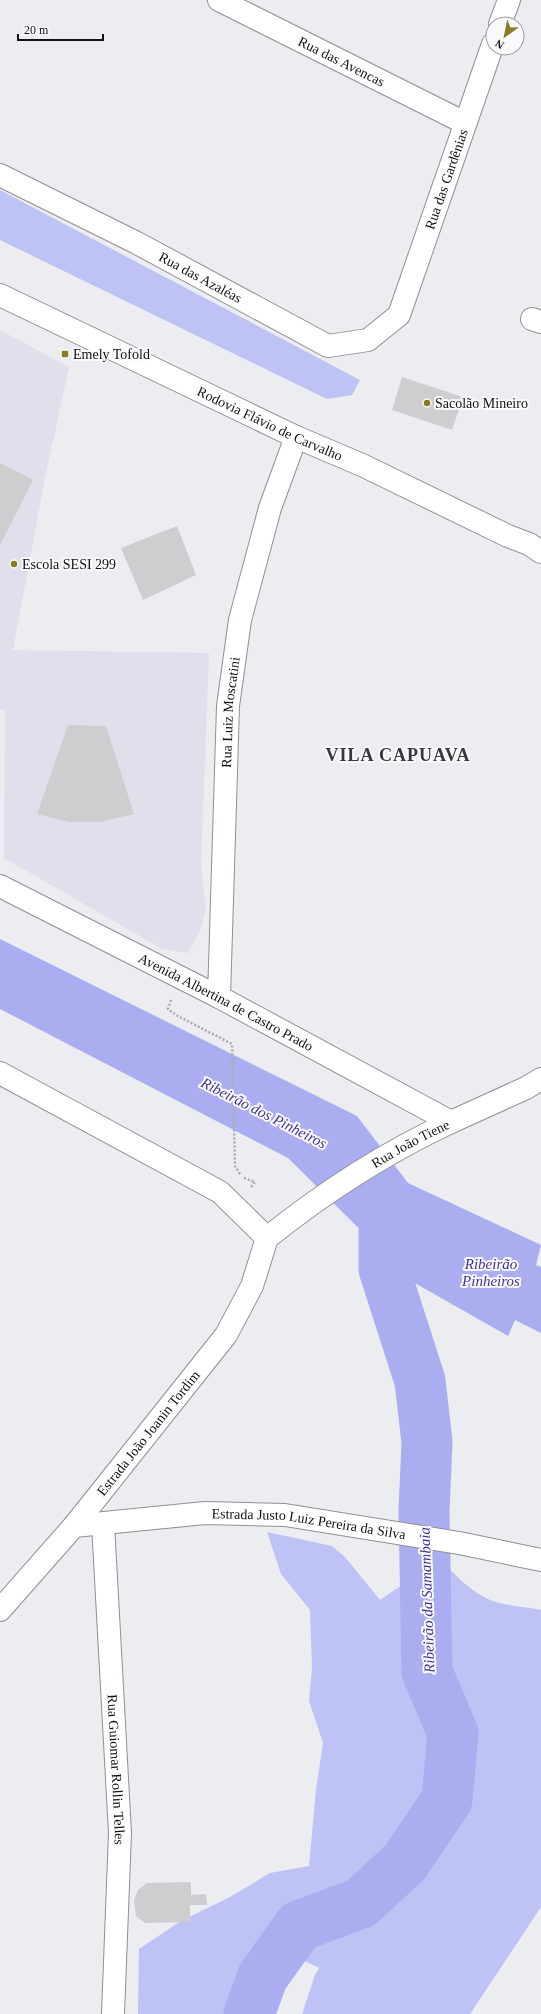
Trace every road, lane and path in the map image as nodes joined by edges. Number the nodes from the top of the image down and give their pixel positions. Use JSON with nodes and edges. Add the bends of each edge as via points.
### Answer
{"nodes":[{"id":1,"x":219,"y":0,"type":"edge"},
{"id":2,"x":509,"y":0,"type":"edge"},
{"id":3,"x":503,"y":16,"type":"edge"},
{"id":4,"x":489,"y":56,"type":"edge"},
{"id":5,"x":465,"y":123,"type":"junction"},
{"id":6,"x":0,"y":175,"type":"edge"},
{"id":7,"x":0,"y":295,"type":"edge"},
{"id":8,"x":400,"y":315,"type":"joint"},
{"id":9,"x":296,"y":437,"type":"junction"},
{"id":10,"x":538,"y":546,"type":"edge"},
{"id":11,"x":0,"y":886,"type":"edge"},
{"id":12,"x":180,"y":978,"type":"junction"},
{"id":13,"x":219,"y":997,"type":"junction"},
{"id":14,"x":0,"y":1073,"type":"edge"},
{"id":15,"x":541,"y":1079,"type":"edge"},
{"id":16,"x":450,"y":1122,"type":"junction"},
{"id":17,"x":255,"y":1182,"type":"dead end"},
{"id":18,"x":267,"y":1238,"type":"junction"},
{"id":19,"x":103,"y":1524,"type":"junction"},
{"id":20,"x":74,"y":1526,"type":"junction"},
{"id":21,"x":541,"y":1560,"type":"edge"},
{"id":22,"x":0,"y":1610,"type":"edge"},
{"id":23,"x":113,"y":2014,"type":"edge"}],
"edges":[{"from":1,"to":5,"type":"main road","name":"Rua das Avencas"},
{"from":2,"to":3,"type":"main road"},
{"from":4,"to":5,"type":"main road","name":"Rua das Gardênias"},
{"from":5,"to":8,"type":"main road","name":"Rua das Gardênias"},
{"from":6,"to":8,"type":"main road","name":"Rua das Azaléas","via":[[137,243],[328,346],[368,340]]},
{"from":7,"to":9,"type":"main road","name":"Rodovia Flávio de Carvalho"},
{"from":9,"to":10,"type":"main road","name":"Rodovia Flávio de Carvalho","via":[[362,465],[508,536]]},
{"from":9,"to":13,"type":"main road","name":"Rua Luiz Moscatini","via":[[270,508],[240,620],[228,706]]},
{"from":11,"to":12,"type":"main road","name":"Avenida Albertina de Castro Prado"},
{"from":12,"to":13,"type":"main road","name":"Avenida Albertina de Castro Prado"},
{"from":12,"to":17,"type":"path","via":[[168,1009],[232,1044],[235,1166],[242,1177]]},
{"from":13,"to":16,"type":"main road","name":"Avenida Albertina de Castro Prado"},
{"from":14,"to":18,"type":"main road","via":[[220,1192]]},
{"from":15,"to":16,"type":"main road","name":"Rua João Tiene"},
{"from":16,"to":18,"type":"main road","name":"Rua João Tiene","via":[[410,1141],[342,1183]]},
{"from":18,"to":20,"type":"main road","name":"Estrada João Joanin Tordim","via":[[252,1286],[226,1335]]},
{"from":19,"to":20,"type":"main road","name":"Estrada Justo Luiz Pereira da Silva"},
{"from":19,"to":21,"type":"main road","name":"Estrada Justo Luiz Pereira da Silva","via":[[205,1513],[286,1515],[459,1543]]},
{"from":19,"to":23,"type":"main road","name":"Rua Guiomar Rollin Telles","via":[[120,1833]]},
{"from":20,"to":22,"type":"main road","name":"Estrada João Joanin Tordim"}]}
